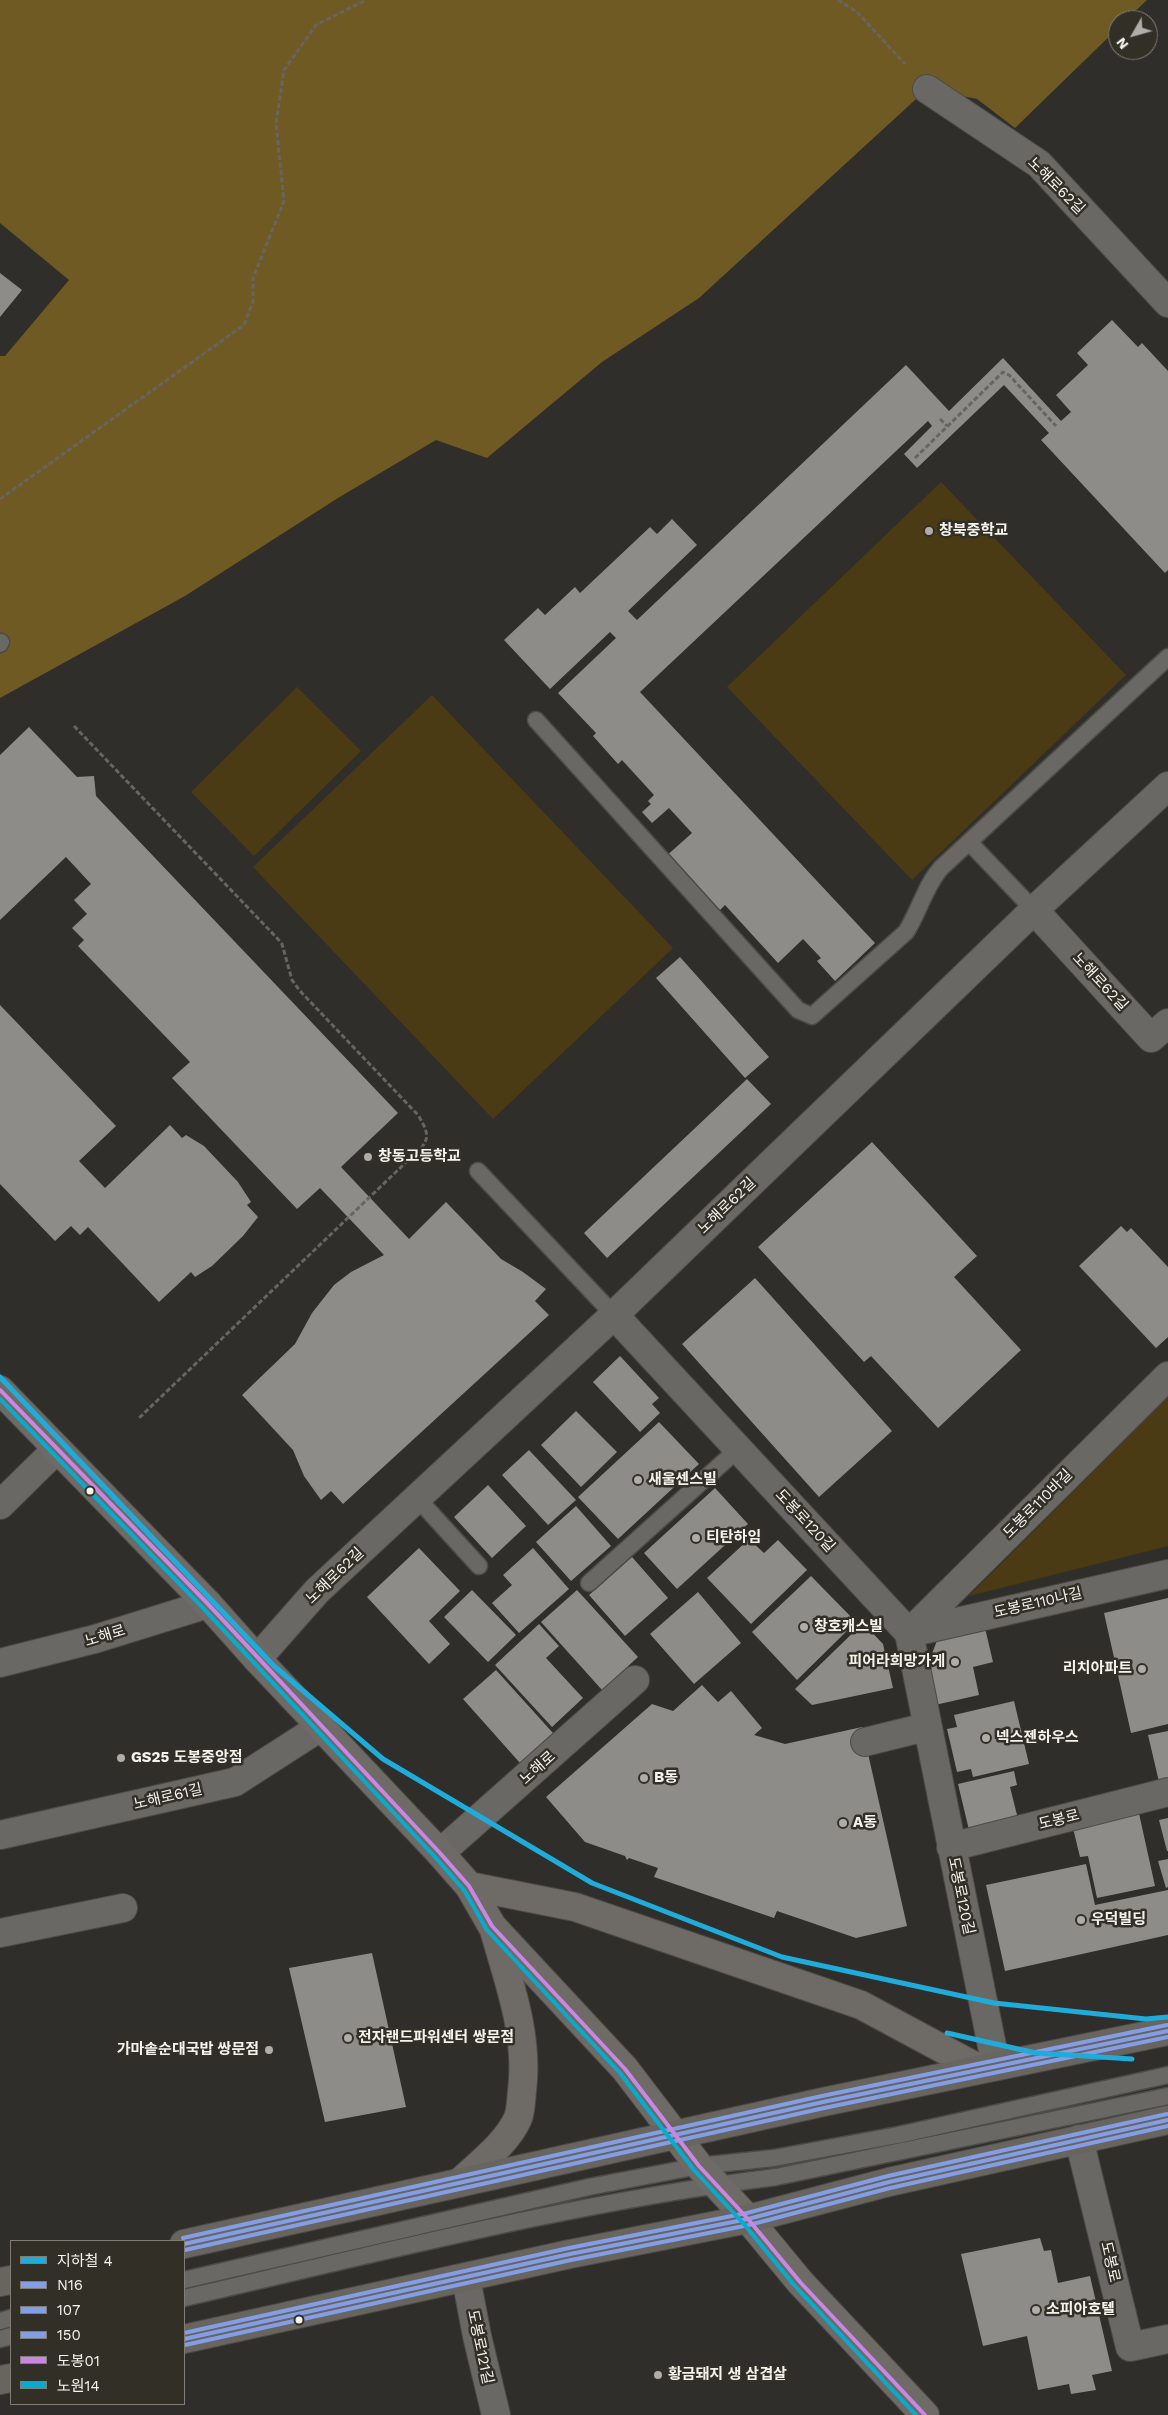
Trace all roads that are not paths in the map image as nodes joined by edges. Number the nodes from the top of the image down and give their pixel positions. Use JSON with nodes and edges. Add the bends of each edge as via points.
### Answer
{"nodes":[{"id":1,"x":927,"y":89,"type":"road end"},
{"id":2,"x":1168,"y":303,"type":"edge"},
{"id":3,"x":1168,"y":658,"type":"edge"},
{"id":4,"x":536,"y":720,"type":"dead end"},
{"id":5,"x":1168,"y":786,"type":"edge"},
{"id":6,"x":969,"y":842,"type":"junction"},
{"id":7,"x":1034,"y":910,"type":"junction"},
{"id":8,"x":1168,"y":1023,"type":"edge"},
{"id":9,"x":478,"y":1171,"type":"dead end"},
{"id":10,"x":614,"y":1315,"type":"junction"},
{"id":11,"x":1168,"y":1376,"type":"edge"},
{"id":12,"x":0,"y":1390,"type":"edge"},
{"id":13,"x":57,"y":1449,"type":"junction"},
{"id":14,"x":738,"y":1449,"type":"junction"},
{"id":15,"x":418,"y":1498,"type":"junction"},
{"id":16,"x":0,"y":1505,"type":"edge"},
{"id":17,"x":479,"y":1566,"type":"dead end"},
{"id":18,"x":1168,"y":1574,"type":"edge"},
{"id":19,"x":589,"y":1582,"type":"dead end"},
{"id":20,"x":208,"y":1604,"type":"junction"},
{"id":21,"x":909,"y":1632,"type":"junction"},
{"id":22,"x":256,"y":1659,"type":"junction"},
{"id":23,"x":0,"y":1663,"type":"edge"},
{"id":24,"x":635,"y":1680,"type":"dead end"},
{"id":25,"x":322,"y":1726,"type":"junction"},
{"id":26,"x":926,"y":1727,"type":"junction"},
{"id":27,"x":865,"y":1742,"type":"dead end"},
{"id":28,"x":1168,"y":1792,"type":"edge"},
{"id":29,"x":0,"y":1835,"type":"edge"},
{"id":30,"x":951,"y":1847,"type":"junction"},
{"id":31,"x":440,"y":1853,"type":"junction"},
{"id":32,"x":469,"y":1886,"type":"junction"},
{"id":33,"x":123,"y":1908,"type":"dead end"},
{"id":34,"x":492,"y":1926,"type":"junction"},
{"id":35,"x":0,"y":1933,"type":"edge"},
{"id":36,"x":1168,"y":2031,"type":"edge"},
{"id":37,"x":988,"y":2068,"type":"junction"},
{"id":38,"x":1168,"y":2074,"type":"edge"},
{"id":39,"x":1168,"y":2096,"type":"edge"},
{"id":40,"x":1168,"y":2120,"type":"edge"},
{"id":41,"x":674,"y":2135,"type":"junction"},
{"id":42,"x":1079,"y":2139,"type":"junction"},
{"id":43,"x":708,"y":2175,"type":"junction"},
{"id":44,"x":459,"y":2183,"type":"junction"},
{"id":45,"x":748,"y":2219,"type":"junction"},
{"id":46,"x":185,"y":2244,"type":"edge"},
{"id":47,"x":466,"y":2278,"type":"junction"},
{"id":48,"x":185,"y":2280,"type":"edge"},
{"id":49,"x":185,"y":2298,"type":"edge"},
{"id":50,"x":1168,"y":2338,"type":"edge"},
{"id":51,"x":185,"y":2339,"type":"edge"},
{"id":52,"x":496,"y":2415,"type":"edge"},
{"id":53,"x":925,"y":2415,"type":"edge"}],
"edges":[{"from":1,"to":2,"type":"street","name":"노해로62길","via":[[1039,164]]},
{"from":3,"to":6,"type":"lane"},
{"from":4,"to":6,"type":"lane","via":[[798,1010],[809,1016],[817,1014],[906,932],[918,914],[934,876]]},
{"from":5,"to":7,"type":"street","name":"노해로62길"},
{"from":6,"to":7,"type":"lane"},
{"from":7,"to":8,"type":"street","name":"노해로62길","via":[[1151,1038]]},
{"from":7,"to":10,"type":"street","name":"노해로62길"},
{"from":9,"to":10,"type":"lane"},
{"from":10,"to":14,"type":"street","name":"도봉로120길"},
{"from":10,"to":15,"type":"street","name":"노해로62길"},
{"from":11,"to":21,"type":"street","name":"도봉로110바길"},
{"from":12,"to":13,"type":"main road"},
{"from":13,"to":16,"type":"street"},
{"from":13,"to":20,"type":"main road"},
{"from":14,"to":19,"type":"lane"},
{"from":14,"to":21,"type":"street","name":"도봉로120길"},
{"from":15,"to":17,"type":"lane"},
{"from":15,"to":22,"type":"street","name":"노해로62길","via":[[317,1592]]},
{"from":18,"to":21,"type":"street","name":"도봉로110나길"},
{"from":20,"to":22,"type":"main road"},
{"from":20,"to":23,"type":"street","name":"노해로","via":[[95,1639]]},
{"from":21,"to":26,"type":"street","name":"도봉로120길"},
{"from":22,"to":25,"type":"main road"},
{"from":24,"to":31,"type":"street","name":"노해로"},
{"from":25,"to":29,"type":"street","name":"노해로61길","via":[[236,1782]]},
{"from":25,"to":31,"type":"main road"},
{"from":26,"to":27,"type":"street"},
{"from":26,"to":30,"type":"street","name":"도봉로120길"},
{"from":28,"to":30,"type":"street","name":"도봉로"},
{"from":30,"to":37,"type":"street","name":"도봉로120길"},
{"from":31,"to":32,"type":"main road"},
{"from":32,"to":34,"type":"main road"},
{"from":32,"to":37,"type":"main road","via":[[574,1907],[860,2005]]},
{"from":33,"to":35,"type":"street"},
{"from":34,"to":41,"type":"main road","via":[[625,2069]]},
{"from":34,"to":44,"type":"main road","via":[[521,2032],[525,2068],[521,2102],[518,2118],[497,2148]]},
{"from":36,"to":37,"type":"main road"},
{"from":37,"to":41,"type":"main road"},
{"from":38,"to":43,"type":"lane"},
{"from":39,"to":43,"type":"lane","via":[[776,2177]]},
{"from":40,"to":42,"type":"main road"},
{"from":41,"to":43,"type":"main road"},
{"from":41,"to":44,"type":"main road"},
{"from":42,"to":45,"type":"main road","via":[[889,2182]]},
{"from":42,"to":50,"type":"street","name":"도봉로","via":[[1130,2347]]},
{"from":43,"to":45,"type":"main road"},
{"from":43,"to":48,"type":"lane","via":[[589,2187]]},
{"from":43,"to":49,"type":"lane","via":[[599,2204]]},
{"from":44,"to":46,"type":"main road"},
{"from":45,"to":47,"type":"main road"},
{"from":45,"to":53,"type":"main road","via":[[800,2282]]},
{"from":47,"to":51,"type":"main road"},
{"from":47,"to":52,"type":"street","name":"도봉로121길"}]}
